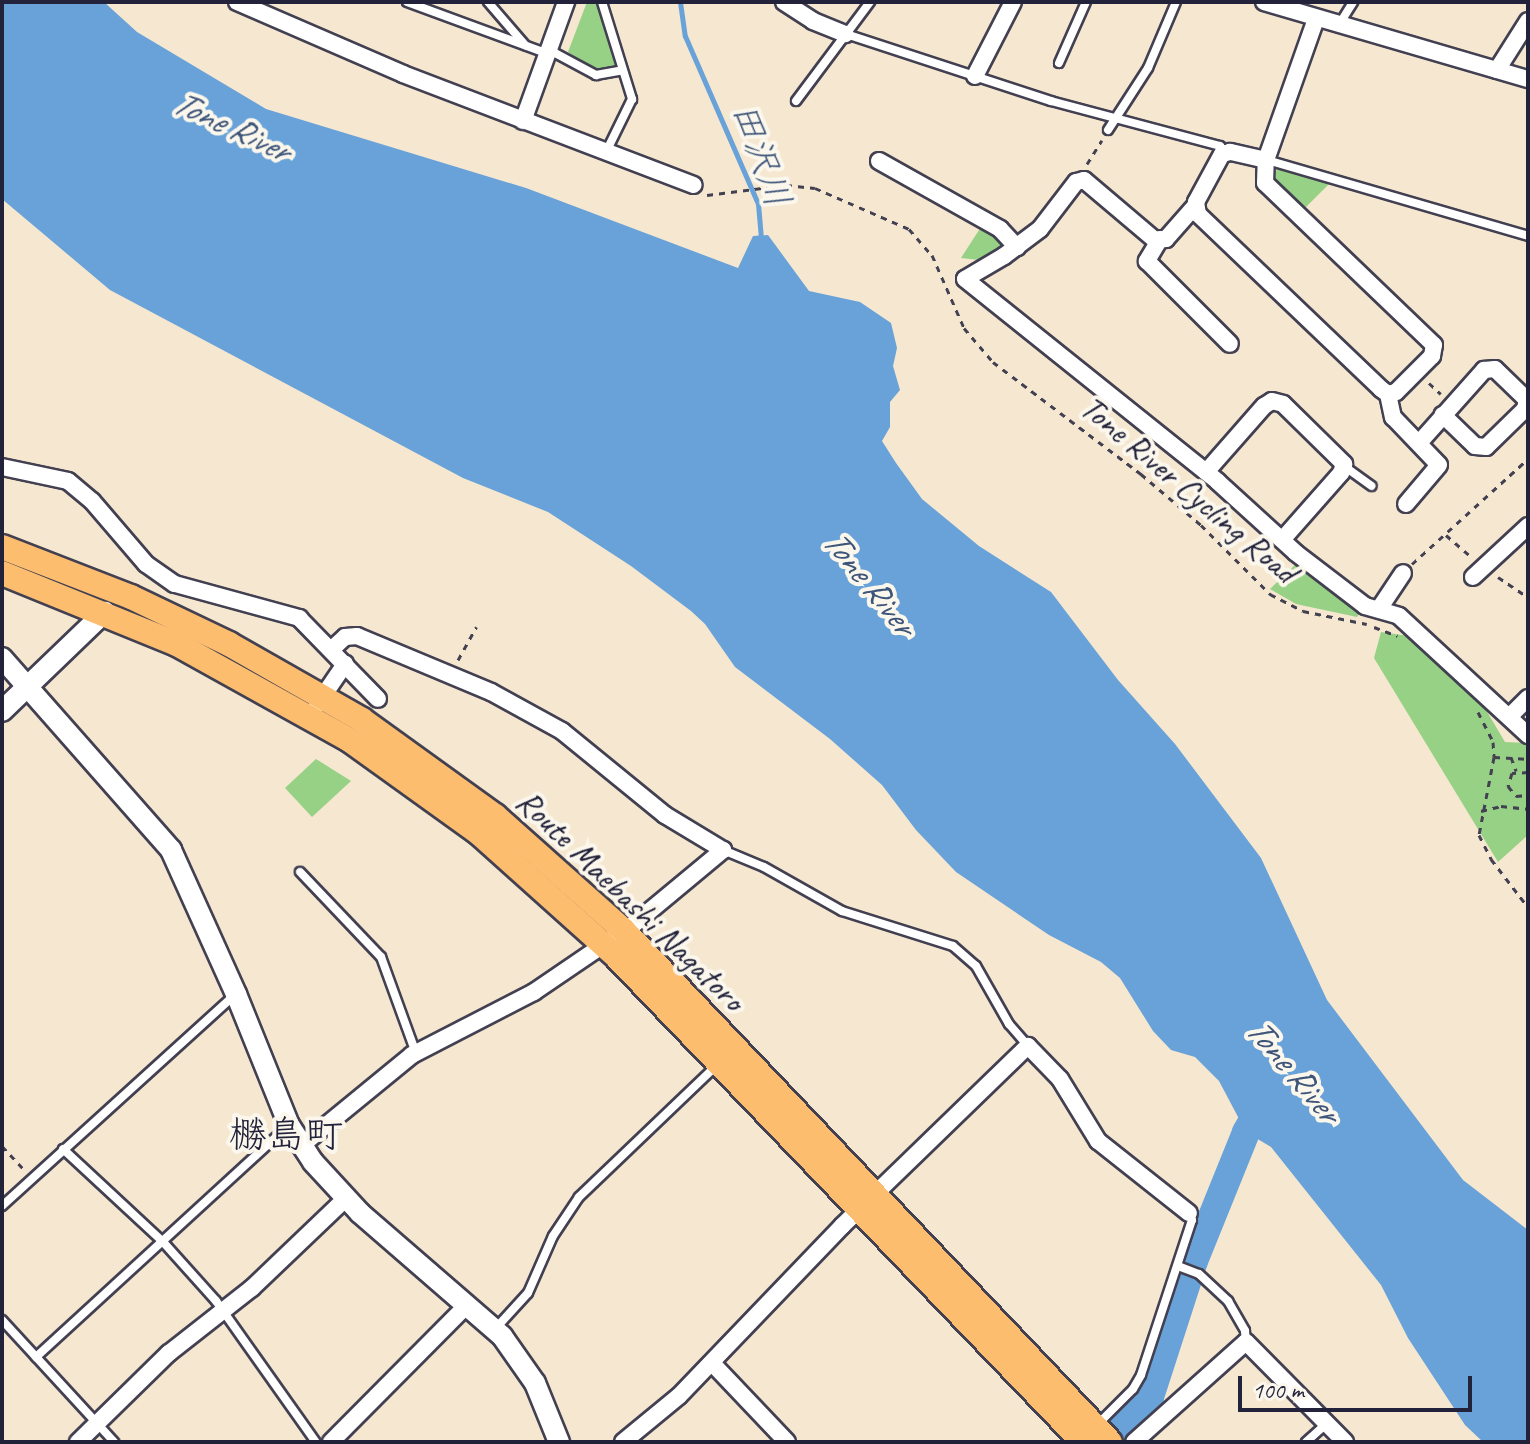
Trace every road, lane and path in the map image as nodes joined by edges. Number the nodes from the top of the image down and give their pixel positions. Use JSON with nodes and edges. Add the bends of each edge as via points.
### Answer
{"nodes":[{"id":1,"x":237,"y":2,"type":"edge"},
{"id":2,"x":407,"y":2,"type":"edge"},
{"id":3,"x":488,"y":2,"type":"edge"},
{"id":4,"x":566,"y":2,"type":"edge"},
{"id":5,"x":602,"y":2,"type":"edge"},
{"id":6,"x":784,"y":2,"type":"edge"},
{"id":7,"x":870,"y":2,"type":"edge"},
{"id":8,"x":1013,"y":2,"type":"edge"},
{"id":9,"x":1086,"y":2,"type":"edge"},
{"id":10,"x":1176,"y":2,"type":"edge"},
{"id":11,"x":1264,"y":2,"type":"edge"},
{"id":12,"x":1353,"y":2,"type":"edge"},
{"id":13,"x":1316,"y":19,"type":"junction"},
{"id":14,"x":1528,"y":21,"type":"edge"},
{"id":15,"x":1340,"y":23,"type":"junction"},
{"id":16,"x":846,"y":34,"type":"junction"},
{"id":17,"x":526,"y":46,"type":"junction"},
{"id":18,"x":548,"y":54,"type":"junction"},
{"id":19,"x":1059,"y":63,"type":"dead end"},
{"id":20,"x":623,"y":70,"type":"junction"},
{"id":21,"x":1497,"y":70,"type":"junction"},
{"id":22,"x":975,"y":76,"type":"junction"},
{"id":23,"x":1528,"y":79,"type":"edge"},
{"id":24,"x":796,"y":101,"type":"dead end"},
{"id":25,"x":1120,"y":116,"type":"junction"},
{"id":26,"x":523,"y":121,"type":"junction"},
{"id":27,"x":1108,"y":130,"type":"joint"},
{"id":28,"x":606,"y":152,"type":"junction"},
{"id":29,"x":1225,"y":153,"type":"junction"},
{"id":30,"x":1266,"y":160,"type":"junction"},
{"id":31,"x":879,"y":161,"type":"dead end"},
{"id":32,"x":1076,"y":182,"type":"junction"},
{"id":33,"x":694,"y":185,"type":"dead end"},
{"id":34,"x":719,"y":194,"type":"dead end"},
{"id":35,"x":1195,"y":206,"type":"junction"},
{"id":36,"x":1528,"y":236,"type":"edge"},
{"id":37,"x":1160,"y":239,"type":"junction"},
{"id":38,"x":1017,"y":247,"type":"junction"},
{"id":39,"x":1230,"y":344,"type":"dead end"},
{"id":40,"x":1418,"y":371,"type":"junction"},
{"id":41,"x":1388,"y":394,"type":"junction"},
{"id":42,"x":1448,"y":410,"type":"junction"},
{"id":43,"x":1419,"y":443,"type":"junction"},
{"id":44,"x":1528,"y":459,"type":"edge"},
{"id":45,"x":1344,"y":466,"type":"junction"},
{"id":46,"x":2,"y":467,"type":"edge"},
{"id":47,"x":1206,"y":472,"type":"junction"},
{"id":48,"x":1372,"y":486,"type":"dead end"},
{"id":49,"x":1406,"y":504,"type":"dead end"},
{"id":50,"x":1528,"y":526,"type":"edge"},
{"id":51,"x":1446,"y":535,"type":"junction"},
{"id":52,"x":1282,"y":540,"type":"junction"},
{"id":53,"x":2,"y":547,"type":"edge"},
{"id":54,"x":1478,"y":572,"type":"junction"},
{"id":55,"x":2,"y":573,"type":"edge"},
{"id":56,"x":1403,"y":573,"type":"joint"},
{"id":57,"x":1528,"y":597,"type":"edge"},
{"id":58,"x":1379,"y":609,"type":"junction"},
{"id":59,"x":105,"y":612,"type":"junction"},
{"id":60,"x":476,"y":627,"type":"dead end"},
{"id":61,"x":1404,"y":641,"type":"dead end"},
{"id":62,"x":331,"y":650,"type":"junction"},
{"id":63,"x":2,"y":658,"type":"edge"},
{"id":64,"x":345,"y":664,"type":"junction"},
{"id":65,"x":451,"y":674,"type":"junction"},
{"id":66,"x":28,"y":687,"type":"junction"},
{"id":67,"x":1528,"y":698,"type":"edge"},
{"id":68,"x":378,"y":699,"type":"dead end"},
{"id":69,"x":316,"y":706,"type":"junction"},
{"id":70,"x":1475,"y":708,"type":"dead end"},
{"id":71,"x":2,"y":711,"type":"edge"},
{"id":72,"x":1509,"y":717,"type":"junction"},
{"id":73,"x":1528,"y":735,"type":"edge"},
{"id":74,"x":1494,"y":757,"type":"junction"},
{"id":75,"x":1511,"y":757,"type":"junction"},
{"id":76,"x":1528,"y":759,"type":"edge"},
{"id":77,"x":1516,"y":771,"type":"junction"},
{"id":78,"x":1528,"y":772,"type":"edge"},
{"id":79,"x":1528,"y":795,"type":"edge"},
{"id":80,"x":1528,"y":809,"type":"edge"},
{"id":81,"x":1481,"y":811,"type":"junction"},
{"id":82,"x":723,"y":850,"type":"junction"},
{"id":83,"x":300,"y":872,"type":"dead end"},
{"id":84,"x":1528,"y":907,"type":"edge"},
{"id":85,"x":614,"y":937,"type":"junction"},
{"id":86,"x":236,"y":994,"type":"junction"},
{"id":87,"x":1028,"y":1046,"type":"junction"},
{"id":88,"x":416,"y":1053,"type":"junction"},
{"id":89,"x":719,"y":1063,"type":"junction"},
{"id":90,"x":289,"y":1125,"type":"junction"},
{"id":91,"x":302,"y":1145,"type":"junction"},
{"id":92,"x":2,"y":1146,"type":"edge"},
{"id":93,"x":63,"y":1149,"type":"junction"},
{"id":94,"x":32,"y":1177,"type":"junction"},
{"id":95,"x":345,"y":1199,"type":"junction"},
{"id":96,"x":869,"y":1201,"type":"junction"},
{"id":97,"x":2,"y":1206,"type":"edge"},
{"id":98,"x":1189,"y":1213,"type":"joint"},
{"id":99,"x":161,"y":1240,"type":"junction"},
{"id":100,"x":1182,"y":1267,"type":"junction"},
{"id":101,"x":467,"y":1305,"type":"junction"},
{"id":102,"x":223,"y":1310,"type":"junction"},
{"id":103,"x":2,"y":1320,"type":"edge"},
{"id":104,"x":495,"y":1329,"type":"junction"},
{"id":105,"x":1246,"y":1342,"type":"junction"},
{"id":106,"x":36,"y":1357,"type":"junction"},
{"id":107,"x":712,"y":1363,"type":"junction"},
{"id":108,"x":98,"y":1424,"type":"junction"},
{"id":109,"x":1326,"y":1424,"type":"junction"},
{"id":110,"x":1091,"y":1437,"type":"edge"},
{"id":111,"x":78,"y":1442,"type":"edge"},
{"id":112,"x":114,"y":1442,"type":"edge"},
{"id":113,"x":316,"y":1442,"type":"edge"},
{"id":114,"x":331,"y":1442,"type":"edge"},
{"id":115,"x":559,"y":1442,"type":"edge"},
{"id":116,"x":623,"y":1442,"type":"edge"},
{"id":117,"x":787,"y":1442,"type":"edge"},
{"id":118,"x":1134,"y":1442,"type":"edge"},
{"id":119,"x":1306,"y":1442,"type":"edge"},
{"id":120,"x":1345,"y":1442,"type":"edge"}],
"edges":[{"from":1,"to":26,"type":"street"},
{"from":2,"to":17,"type":"lane"},
{"from":3,"to":17,"type":"lane"},
{"from":4,"to":18,"type":"street"},
{"from":5,"to":20,"type":"lane"},
{"from":6,"to":16,"type":"street"},
{"from":7,"to":16,"type":"lane"},
{"from":8,"to":22,"type":"street"},
{"from":9,"to":19,"type":"lane"},
{"from":10,"to":25,"type":"lane"},
{"from":11,"to":13,"type":"street"},
{"from":12,"to":15,"type":"lane"},
{"from":13,"to":15,"type":"street"},
{"from":13,"to":30,"type":"street"},
{"from":14,"to":21,"type":"street"},
{"from":15,"to":21,"type":"street"},
{"from":16,"to":22,"type":"lane"},
{"from":16,"to":24,"type":"lane"},
{"from":17,"to":18,"type":"lane"},
{"from":18,"to":20,"type":"lane","via":[[566,57],[596,75]]},
{"from":18,"to":26,"type":"street"},
{"from":20,"to":28,"type":"lane","via":[[632,99]]},
{"from":21,"to":23,"type":"street"},
{"from":22,"to":25,"type":"lane"},
{"from":25,"to":27,"type":"lane"},
{"from":25,"to":29,"type":"lane","via":[[1220,146]]},
{"from":26,"to":28,"type":"street"},
{"from":27,"to":32,"type":"path"},
{"from":28,"to":33,"type":"street"},
{"from":29,"to":30,"type":"street"},
{"from":29,"to":35,"type":"street"},
{"from":30,"to":36,"type":"lane"},
{"from":30,"to":40,"type":"street","via":[[1265,183],[1273,193],[1434,345],[1432,356]]},
{"from":31,"to":38,"type":"street","via":[[1000,229]]},
{"from":32,"to":37,"type":"street","via":[[1084,180]]},
{"from":32,"to":38,"type":"street","via":[[1040,229]]},
{"from":34,"to":61,"type":"path","name":"Tone River Cycling Road","via":[[786,185],[826,192],[899,223],[918,236],[937,264],[964,328],[985,355],[1141,474],[1270,594],[1293,608],[1368,624]]},
{"from":35,"to":37,"type":"street","via":[[1166,239]]},
{"from":35,"to":41,"type":"street"},
{"from":37,"to":39,"type":"street","via":[[1147,261]]},
{"from":38,"to":47,"type":"street","via":[[965,279]]},
{"from":40,"to":41,"type":"street","via":[[1400,390]]},
{"from":40,"to":42,"type":"path"},
{"from":41,"to":43,"type":"street","via":[[1389,411]]},
{"from":42,"to":42,"type":"street","via":[[1484,370],[1495,369],[1527,400],[1525,409],[1486,447],[1475,446]]},
{"from":42,"to":43,"type":"street"},
{"from":43,"to":49,"type":"street","via":[[1439,470]]},
{"from":44,"to":51,"type":"path"},
{"from":45,"to":47,"type":"street","via":[[1283,404],[1272,401]]},
{"from":45,"to":48,"type":"lane"},
{"from":45,"to":52,"type":"street"},
{"from":46,"to":62,"type":"street","via":[[68,481],[155,572],[175,584],[292,614]]},
{"from":47,"to":52,"type":"street"},
{"from":50,"to":54,"type":"street"},
{"from":51,"to":54,"type":"path"},
{"from":51,"to":56,"type":"path"},
{"from":52,"to":58,"type":"street","via":[[1365,606]]},
{"from":53,"to":69,"type":"main road","name":"Route Maebashi Nagatoro","via":[[229,644]]},
{"from":54,"to":57,"type":"path"},
{"from":55,"to":59,"type":"main road","name":"Route Maebashi Nagatoro"},
{"from":56,"to":58,"type":"street"},
{"from":58,"to":72,"type":"street","via":[[1405,620]]},
{"from":59,"to":66,"type":"street"},
{"from":59,"to":69,"type":"main road","name":"Route Maebashi Nagatoro"},
{"from":60,"to":65,"type":"path"},
{"from":62,"to":64,"type":"street"},
{"from":62,"to":65,"type":"street","via":[[345,637],[357,636]]},
{"from":63,"to":66,"type":"street"},
{"from":64,"to":68,"type":"street"},
{"from":64,"to":69,"type":"street"},
{"from":65,"to":82,"type":"street","via":[[562,731],[665,815]]},
{"from":66,"to":71,"type":"street"},
{"from":66,"to":86,"type":"street","via":[[171,850]]},
{"from":67,"to":72,"type":"street"},
{"from":69,"to":85,"type":"main road","name":"Route Maebashi Nagatoro","via":[[363,750]]},
{"from":70,"to":74,"type":"path","via":[[1487,726]]},
{"from":72,"to":73,"type":"street"},
{"from":74,"to":75,"type":"path"},
{"from":74,"to":81,"type":"path"},
{"from":75,"to":76,"type":"path"},
{"from":75,"to":77,"type":"path"},
{"from":77,"to":78,"type":"path"},
{"from":77,"to":79,"type":"path","via":[[1508,781],[1509,790],[1516,796]]},
{"from":80,"to":81,"type":"path","via":[[1501,806]]},
{"from":81,"to":84,"type":"path","via":[[1484,848]]},
{"from":82,"to":85,"type":"street"},
{"from":82,"to":87,"type":"lane","via":[[842,911],[953,946],[976,966]]},
{"from":83,"to":88,"type":"lane","via":[[381,957]]},
{"from":85,"to":88,"type":"street","via":[[527,996]]},
{"from":85,"to":89,"type":"main road","name":"Route Maebashi Nagatoro"},
{"from":85,"to":96,"type":"main road","name":"Route Maebashi Nagatoro"},
{"from":86,"to":90,"type":"street"},
{"from":86,"to":93,"type":"lane"},
{"from":87,"to":96,"type":"street"},
{"from":87,"to":98,"type":"street","via":[[1060,1079],[1098,1141]]},
{"from":88,"to":91,"type":"street"},
{"from":89,"to":96,"type":"main road","name":"Route Maebashi Nagatoro"},
{"from":89,"to":104,"type":"lane","via":[[579,1197],[557,1228],[528,1293]]},
{"from":90,"to":91,"type":"street"},
{"from":90,"to":99,"type":"lane"},
{"from":91,"to":95,"type":"street"},
{"from":92,"to":94,"type":"path"},
{"from":93,"to":94,"type":"lane"},
{"from":93,"to":99,"type":"lane"},
{"from":94,"to":97,"type":"lane"},
{"from":95,"to":101,"type":"street"},
{"from":95,"to":102,"type":"street"},
{"from":96,"to":107,"type":"street"},
{"from":96,"to":110,"type":"main road","name":"Route Maebashi Nagatoro"},
{"from":98,"to":100,"type":"lane"},
{"from":99,"to":102,"type":"lane"},
{"from":99,"to":106,"type":"lane"},
{"from":100,"to":105,"type":"lane","via":[[1199,1274],[1228,1301]]},
{"from":100,"to":110,"type":"lane","via":[[1141,1375]]},
{"from":101,"to":104,"type":"street"},
{"from":101,"to":114,"type":"street"},
{"from":102,"to":108,"type":"street","via":[[169,1353]]},
{"from":102,"to":113,"type":"lane"},
{"from":103,"to":106,"type":"lane"},
{"from":104,"to":115,"type":"street","via":[[535,1383]]},
{"from":105,"to":109,"type":"street"},
{"from":105,"to":118,"type":"street"},
{"from":106,"to":108,"type":"lane"},
{"from":107,"to":116,"type":"street"},
{"from":107,"to":117,"type":"street"},
{"from":108,"to":111,"type":"street"},
{"from":108,"to":112,"type":"lane"},
{"from":109,"to":119,"type":"lane"},
{"from":109,"to":120,"type":"street"}]}
